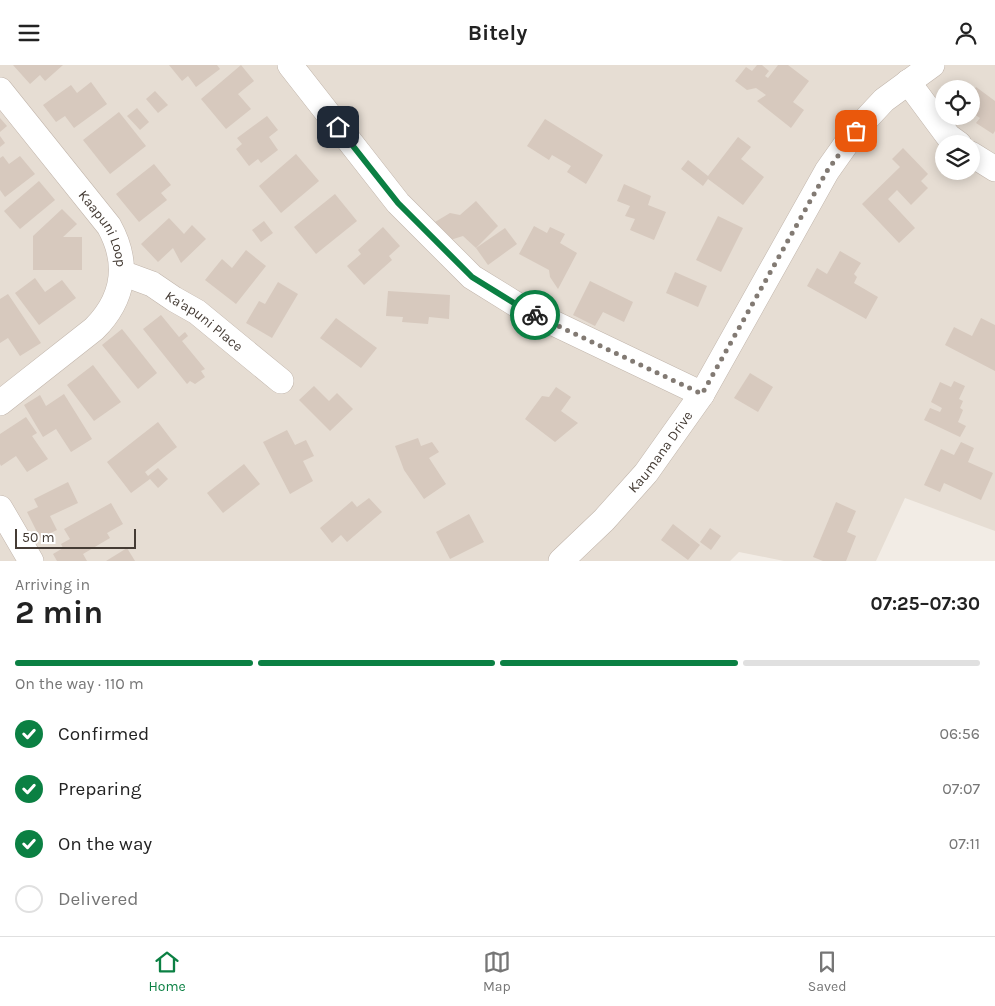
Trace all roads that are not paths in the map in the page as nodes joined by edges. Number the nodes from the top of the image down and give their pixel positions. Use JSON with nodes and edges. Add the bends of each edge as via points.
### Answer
{"nodes":[{"id":1,"x":290,"y":65,"type":"edge"},
{"id":2,"x":932,"y":65,"type":"edge"},
{"id":3,"x":908,"y":82,"type":"junction"},
{"id":4,"x":0,"y":90,"type":"edge"},
{"id":5,"x":947,"y":135,"type":"edge"},
{"id":6,"x":980,"y":160,"type":"edge"},
{"id":7,"x":995,"y":169,"type":"edge"},
{"id":8,"x":122,"y":273,"type":"junction"},
{"id":9,"x":281,"y":381,"type":"dead end"},
{"id":10,"x":702,"y":394,"type":"junction"},
{"id":11,"x":0,"y":403,"type":"edge"},
{"id":12,"x":0,"y":508,"type":"edge"},
{"id":13,"x":31,"y":561,"type":"edge"},
{"id":14,"x":561,"y":561,"type":"edge"}],
"edges":[{"from":1,"to":10,"type":"street","via":[[398,203],[472,277],[522,308]]},
{"from":2,"to":3,"type":"street","name":"Kaumana Drive"},
{"from":3,"to":5,"type":"street"},
{"from":3,"to":10,"type":"street","name":"Kaumana Drive","via":[[884,100],[827,171]]},
{"from":4,"to":8,"type":"street","name":"Kaapuni Loop","via":[[109,226],[119,249]]},
{"from":6,"to":7,"type":"street"},
{"from":8,"to":9,"type":"street","name":"Ka'apuni Place","via":[[152,284],[197,312]]},
{"from":8,"to":11,"type":"street","name":"Kaapuni Loop","via":[[116,298],[103,320]]},
{"from":10,"to":14,"type":"street","name":"Kaumana Drive","via":[[646,473],[604,521]]},
{"from":12,"to":13,"type":"street"}]}
